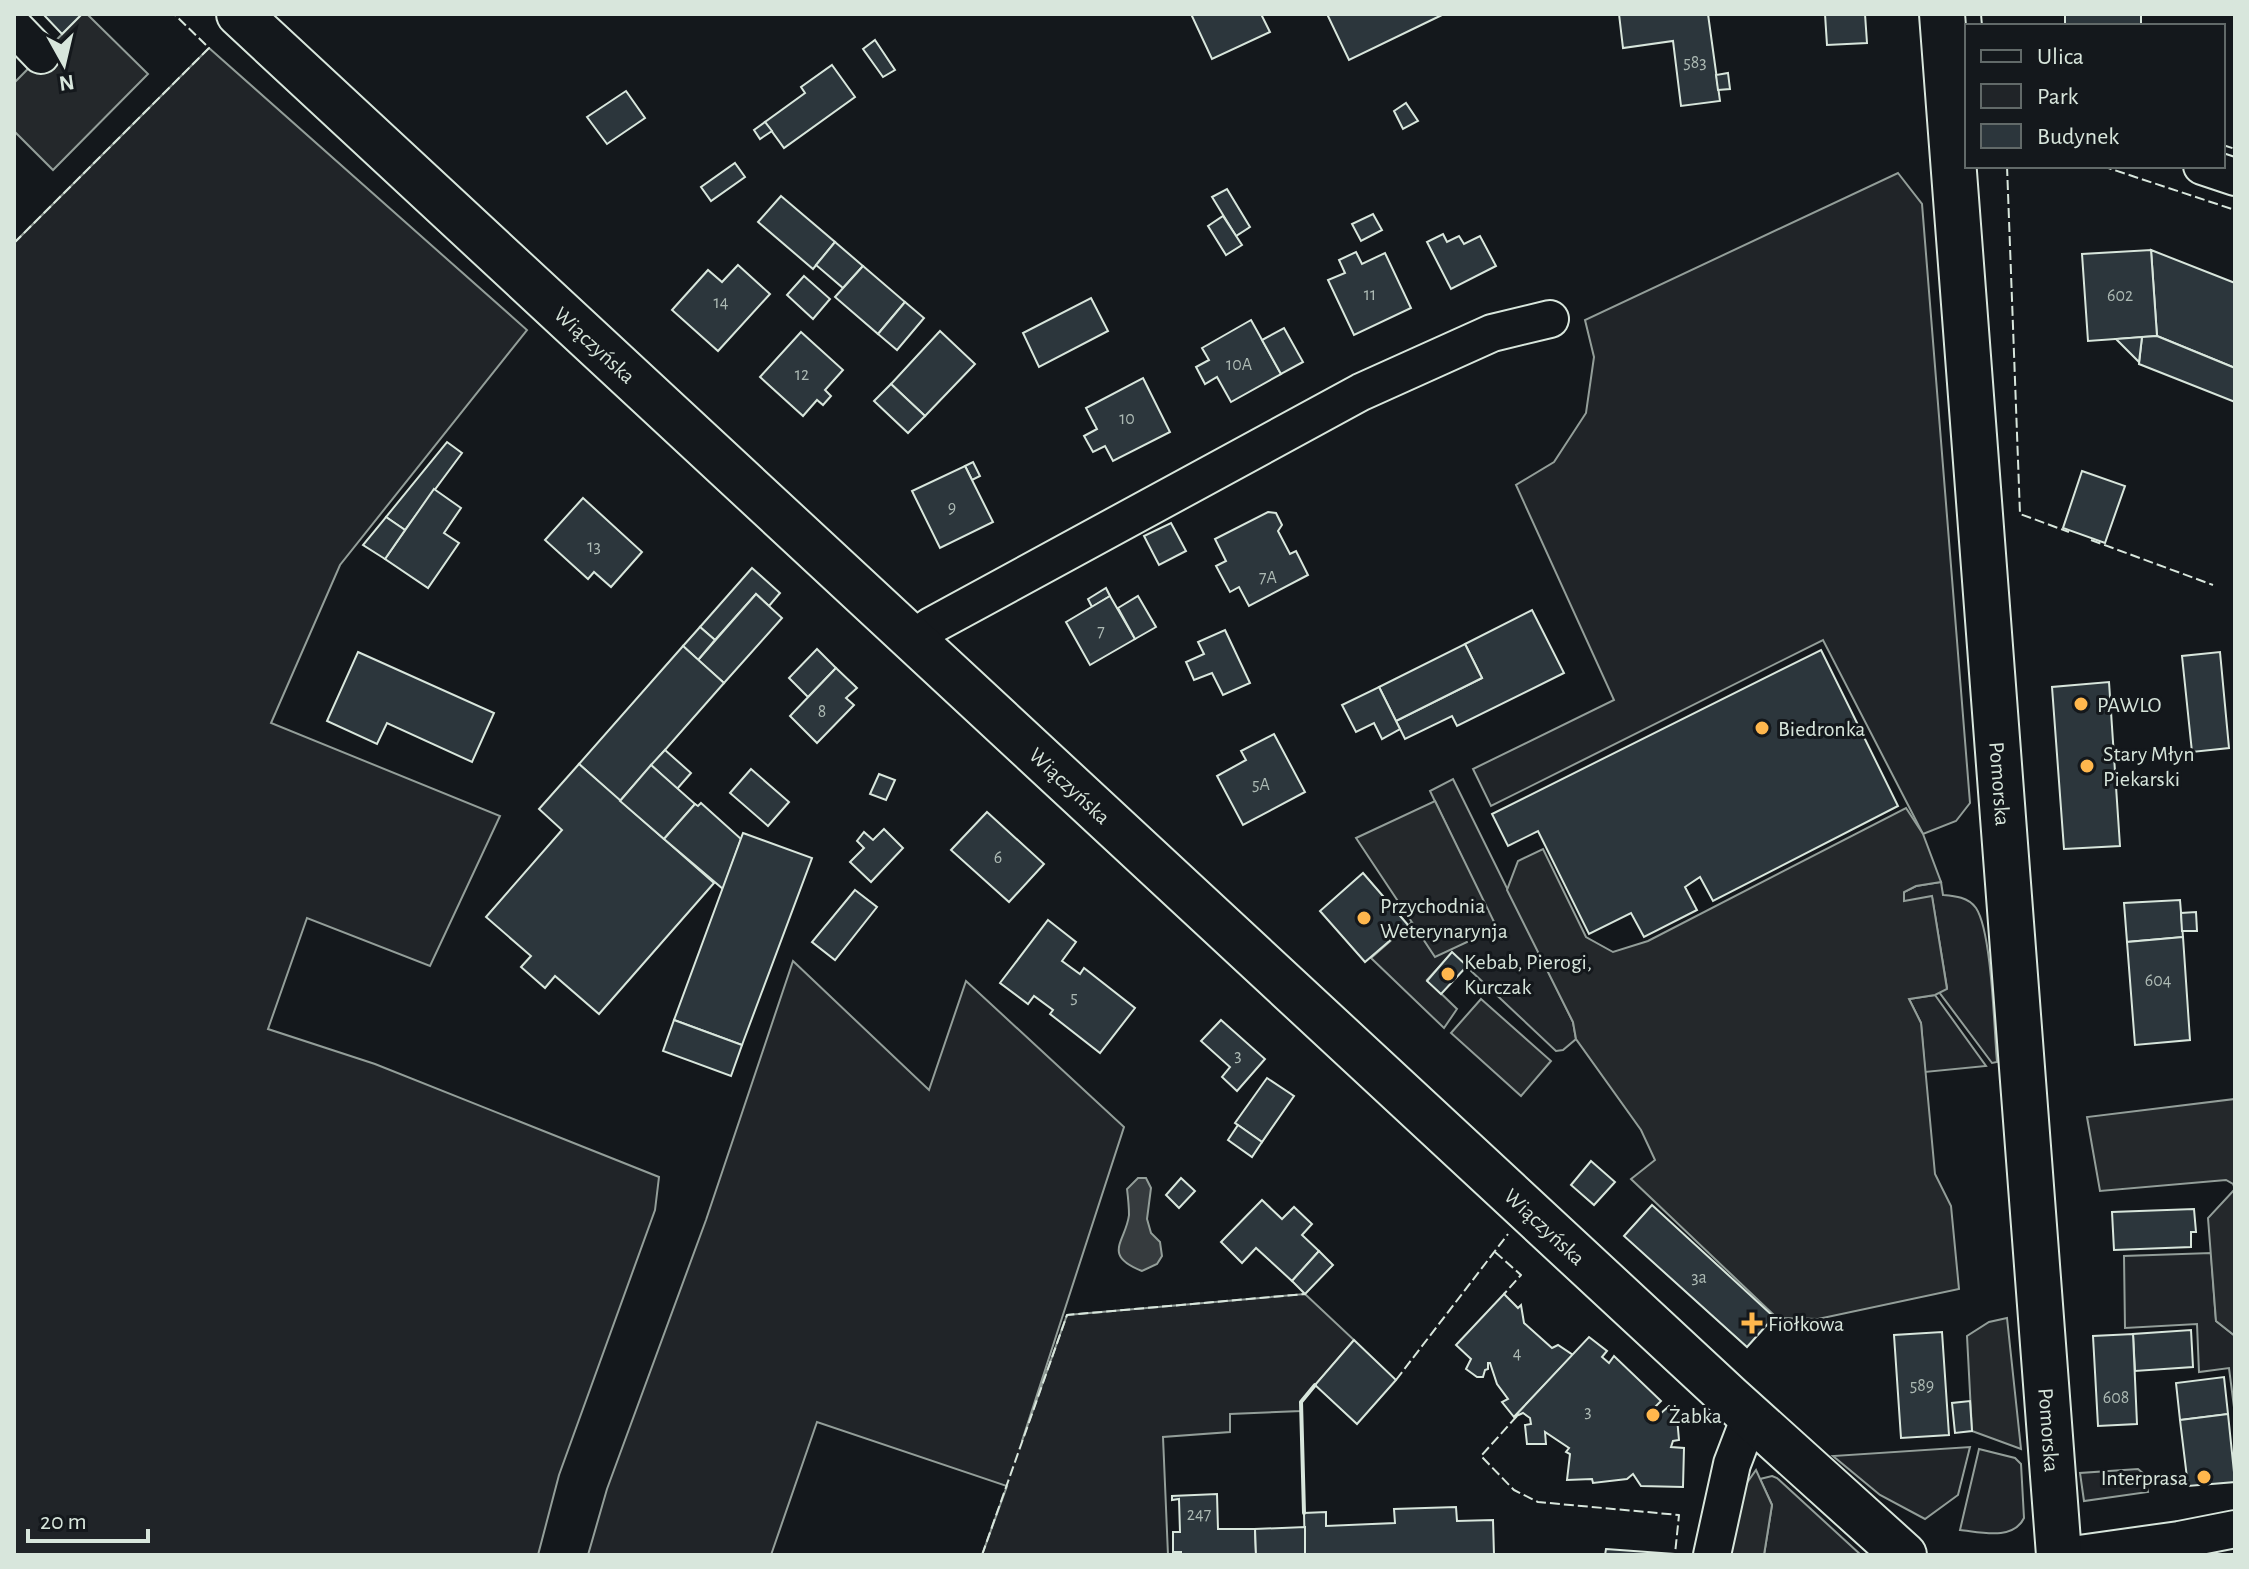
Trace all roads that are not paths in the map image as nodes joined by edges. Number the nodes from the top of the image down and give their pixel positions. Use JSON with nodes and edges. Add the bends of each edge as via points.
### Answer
{"nodes":[{"id":1,"x":239,"y":14,"type":"edge"},
{"id":2,"x":1942,"y":14,"type":"edge"},
{"id":3,"x":14,"y":27,"type":"edge"},
{"id":4,"x":41,"y":55,"type":"dead end"},
{"id":5,"x":1958,"y":102,"type":"edge"},
{"id":6,"x":2208,"y":168,"type":"edge"},
{"id":7,"x":2235,"y":177,"type":"edge"},
{"id":8,"x":1550,"y":319,"type":"dead end"},
{"id":9,"x":912,"y":640,"type":"junction"},
{"id":10,"x":1750,"y":1417,"type":"junction"},
{"id":11,"x":2235,"y":1529,"type":"edge"},
{"id":12,"x":1712,"y":1555,"type":"edge"},
{"id":13,"x":1904,"y":1555,"type":"edge"},
{"id":14,"x":2059,"y":1555,"type":"edge"},
{"id":15,"x":2072,"y":1555,"type":"edge"}],
"edges":[{"from":1,"to":9,"type":"street","name":"Wiączyńska"},
{"from":2,"to":5,"type":"street","name":"Pomorska"},
{"from":3,"to":4,"type":"street"},
{"from":5,"to":14,"type":"street","name":"Pomorska"},
{"from":6,"to":7,"type":"street"},
{"from":8,"to":9,"type":"street","via":[[1492,333],[1361,392]]},
{"from":9,"to":10,"type":"street","name":"Wiączyńska"},
{"from":10,"to":12,"type":"street","via":[[1732,1464]]},
{"from":10,"to":13,"type":"street","name":"Wiączyńska"},
{"from":11,"to":15,"type":"street"}]}
